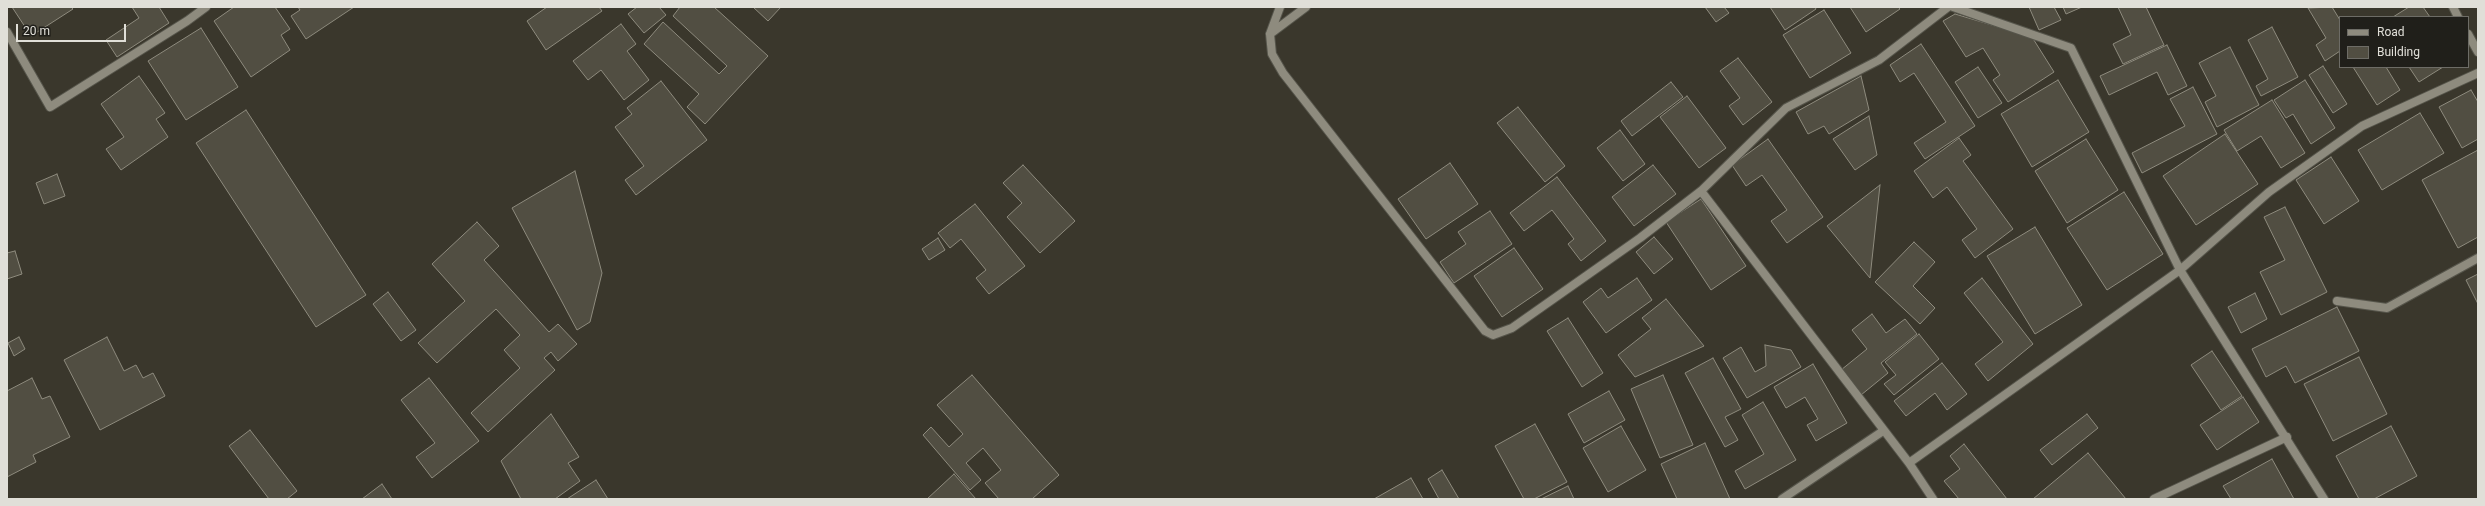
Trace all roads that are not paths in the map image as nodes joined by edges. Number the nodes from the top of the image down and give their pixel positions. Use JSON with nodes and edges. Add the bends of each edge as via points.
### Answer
{"nodes":[{"id":1,"x":206,"y":7,"type":"edge"},
{"id":2,"x":1280,"y":7,"type":"edge"},
{"id":3,"x":1306,"y":7,"type":"edge"},
{"id":4,"x":1948,"y":7,"type":"edge"},
{"id":5,"x":1953,"y":7,"type":"edge"},
{"id":6,"x":2452,"y":7,"type":"edge"},
{"id":7,"x":2457,"y":16,"type":"edge"},
{"id":8,"x":7,"y":32,"type":"edge"},
{"id":9,"x":1270,"y":34,"type":"junction"},
{"id":10,"x":2469,"y":36,"type":"edge"},
{"id":11,"x":2478,"y":52,"type":"edge"},
{"id":12,"x":2478,"y":73,"type":"edge"},
{"id":13,"x":1701,"y":192,"type":"junction"},
{"id":14,"x":2478,"y":258,"type":"edge"},
{"id":15,"x":2180,"y":270,"type":"junction"},
{"id":16,"x":2337,"y":300,"type":"dead end"},
{"id":17,"x":1883,"y":431,"type":"junction"},
{"id":18,"x":2287,"y":437,"type":"junction"},
{"id":19,"x":1909,"y":463,"type":"junction"},
{"id":20,"x":1782,"y":499,"type":"edge"},
{"id":21,"x":1933,"y":499,"type":"edge"},
{"id":22,"x":2154,"y":499,"type":"edge"},
{"id":23,"x":2324,"y":499,"type":"edge"}],
"edges":[{"from":1,"to":8,"type":"street","via":[[50,107]]},
{"from":2,"to":9,"type":"street"},
{"from":3,"to":9,"type":"street"},
{"from":4,"to":13,"type":"street","via":[[1878,60],[1786,108]]},
{"from":5,"to":15,"type":"street","via":[[2070,48]]},
{"from":6,"to":7,"type":"street"},
{"from":9,"to":13,"type":"street","via":[[1272,54],[1282,73],[1485,331],[1493,335],[1512,328]]},
{"from":10,"to":11,"type":"street"},
{"from":12,"to":15,"type":"street","via":[[2362,126],[2269,192]]},
{"from":13,"to":17,"type":"street"},
{"from":14,"to":16,"type":"street","via":[[2387,308]]},
{"from":15,"to":18,"type":"street"},
{"from":15,"to":19,"type":"street"},
{"from":17,"to":19,"type":"street"},
{"from":17,"to":20,"type":"street"},
{"from":18,"to":22,"type":"street"},
{"from":18,"to":23,"type":"street"},
{"from":19,"to":21,"type":"street"}]}
